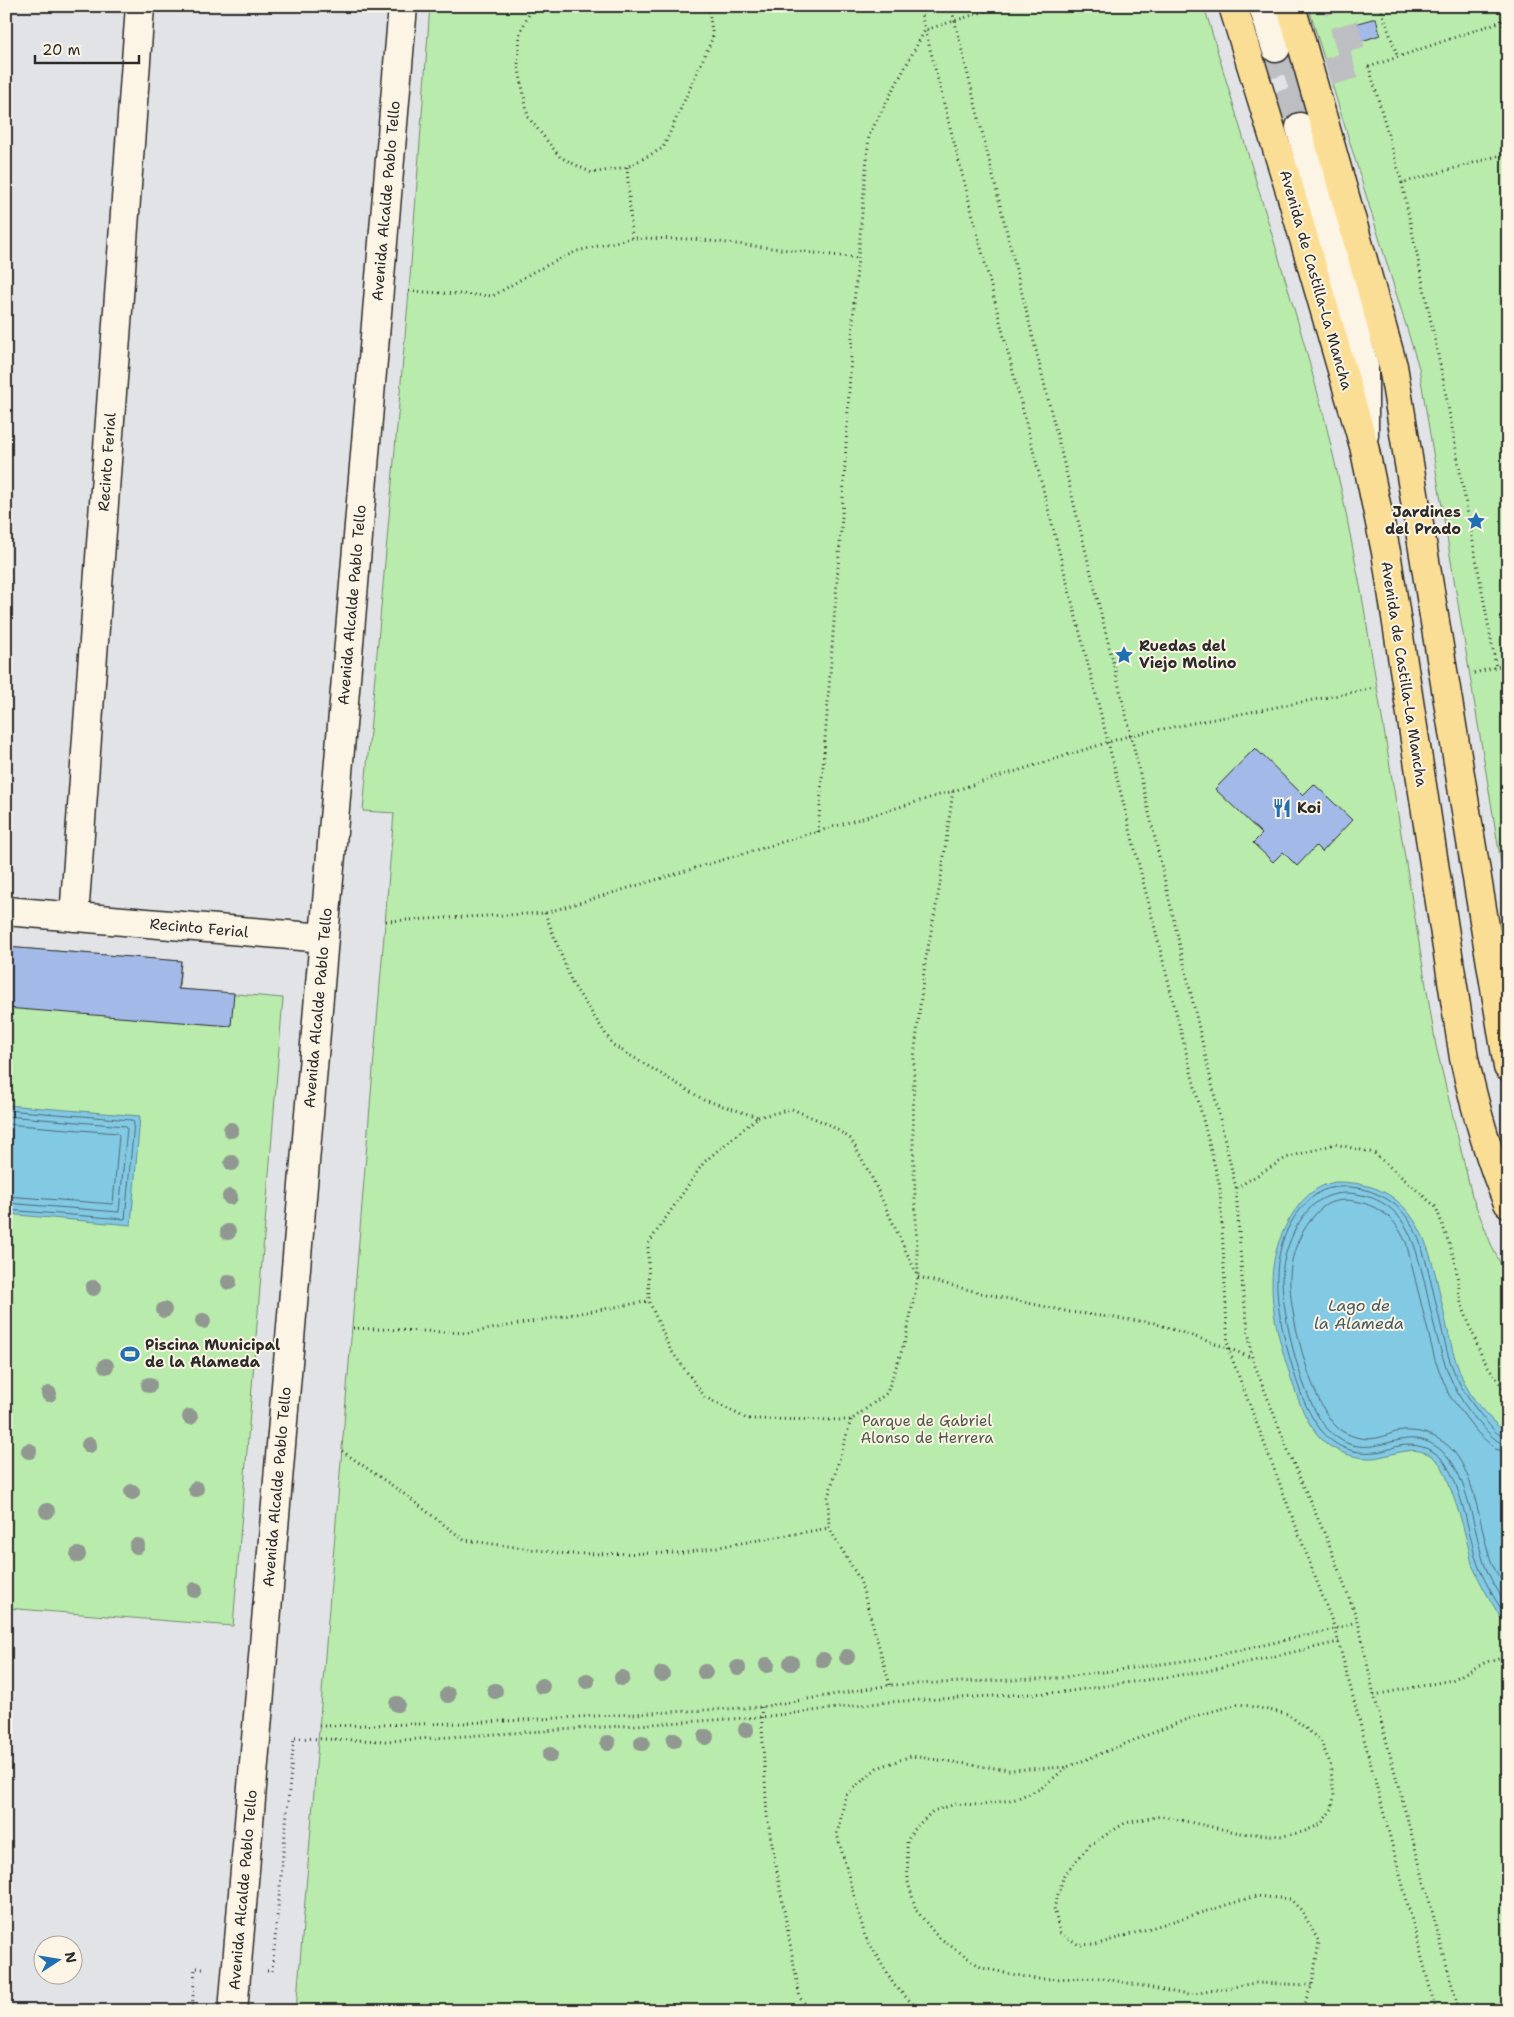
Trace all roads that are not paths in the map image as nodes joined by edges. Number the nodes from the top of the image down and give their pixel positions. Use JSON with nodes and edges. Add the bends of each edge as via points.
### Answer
{"nodes":[{"id":1,"x":140,"y":6,"type":"edge"},
{"id":2,"x":403,"y":6,"type":"edge"},
{"id":3,"x":1234,"y":6,"type":"edge"},
{"id":4,"x":1263,"y":6,"type":"edge"},
{"id":5,"x":1291,"y":6,"type":"edge"},
{"id":6,"x":1276,"y":48,"type":"tunnel mouth"},
{"id":7,"x":1300,"y":128,"type":"tunnel mouth"},
{"id":8,"x":1364,"y":446,"type":"junction"},
{"id":9,"x":6,"y":911,"type":"edge"},
{"id":10,"x":74,"y":917,"type":"junction"},
{"id":11,"x":324,"y":938,"type":"junction"},
{"id":12,"x":1508,"y":1067,"type":"edge"},
{"id":13,"x":1508,"y":1203,"type":"edge"},
{"id":14,"x":233,"y":2011,"type":"edge"}],
"edges":[{"from":1,"to":10,"type":"street","name":"Recinto Ferial"},
{"from":2,"to":11,"type":"street","name":"Avenida Alcalde Pablo Tello"},
{"from":3,"to":8,"type":"main road","name":"Avenida de Castilla-La Mancha"},
{"from":4,"to":6,"type":"street"},
{"from":5,"to":12,"type":"main road","via":[[1393,366]]},
{"from":7,"to":8,"type":"street","via":[[1364,366]]},
{"from":8,"to":13,"type":"main road","name":"Avenida de Castilla-La Mancha","via":[[1386,552],[1464,1058],[1478,1118]]},
{"from":9,"to":10,"type":"street","name":"Recinto Ferial"},
{"from":10,"to":11,"type":"street","name":"Recinto Ferial"},
{"from":11,"to":14,"type":"street","name":"Avenida Alcalde Pablo Tello"}]}
